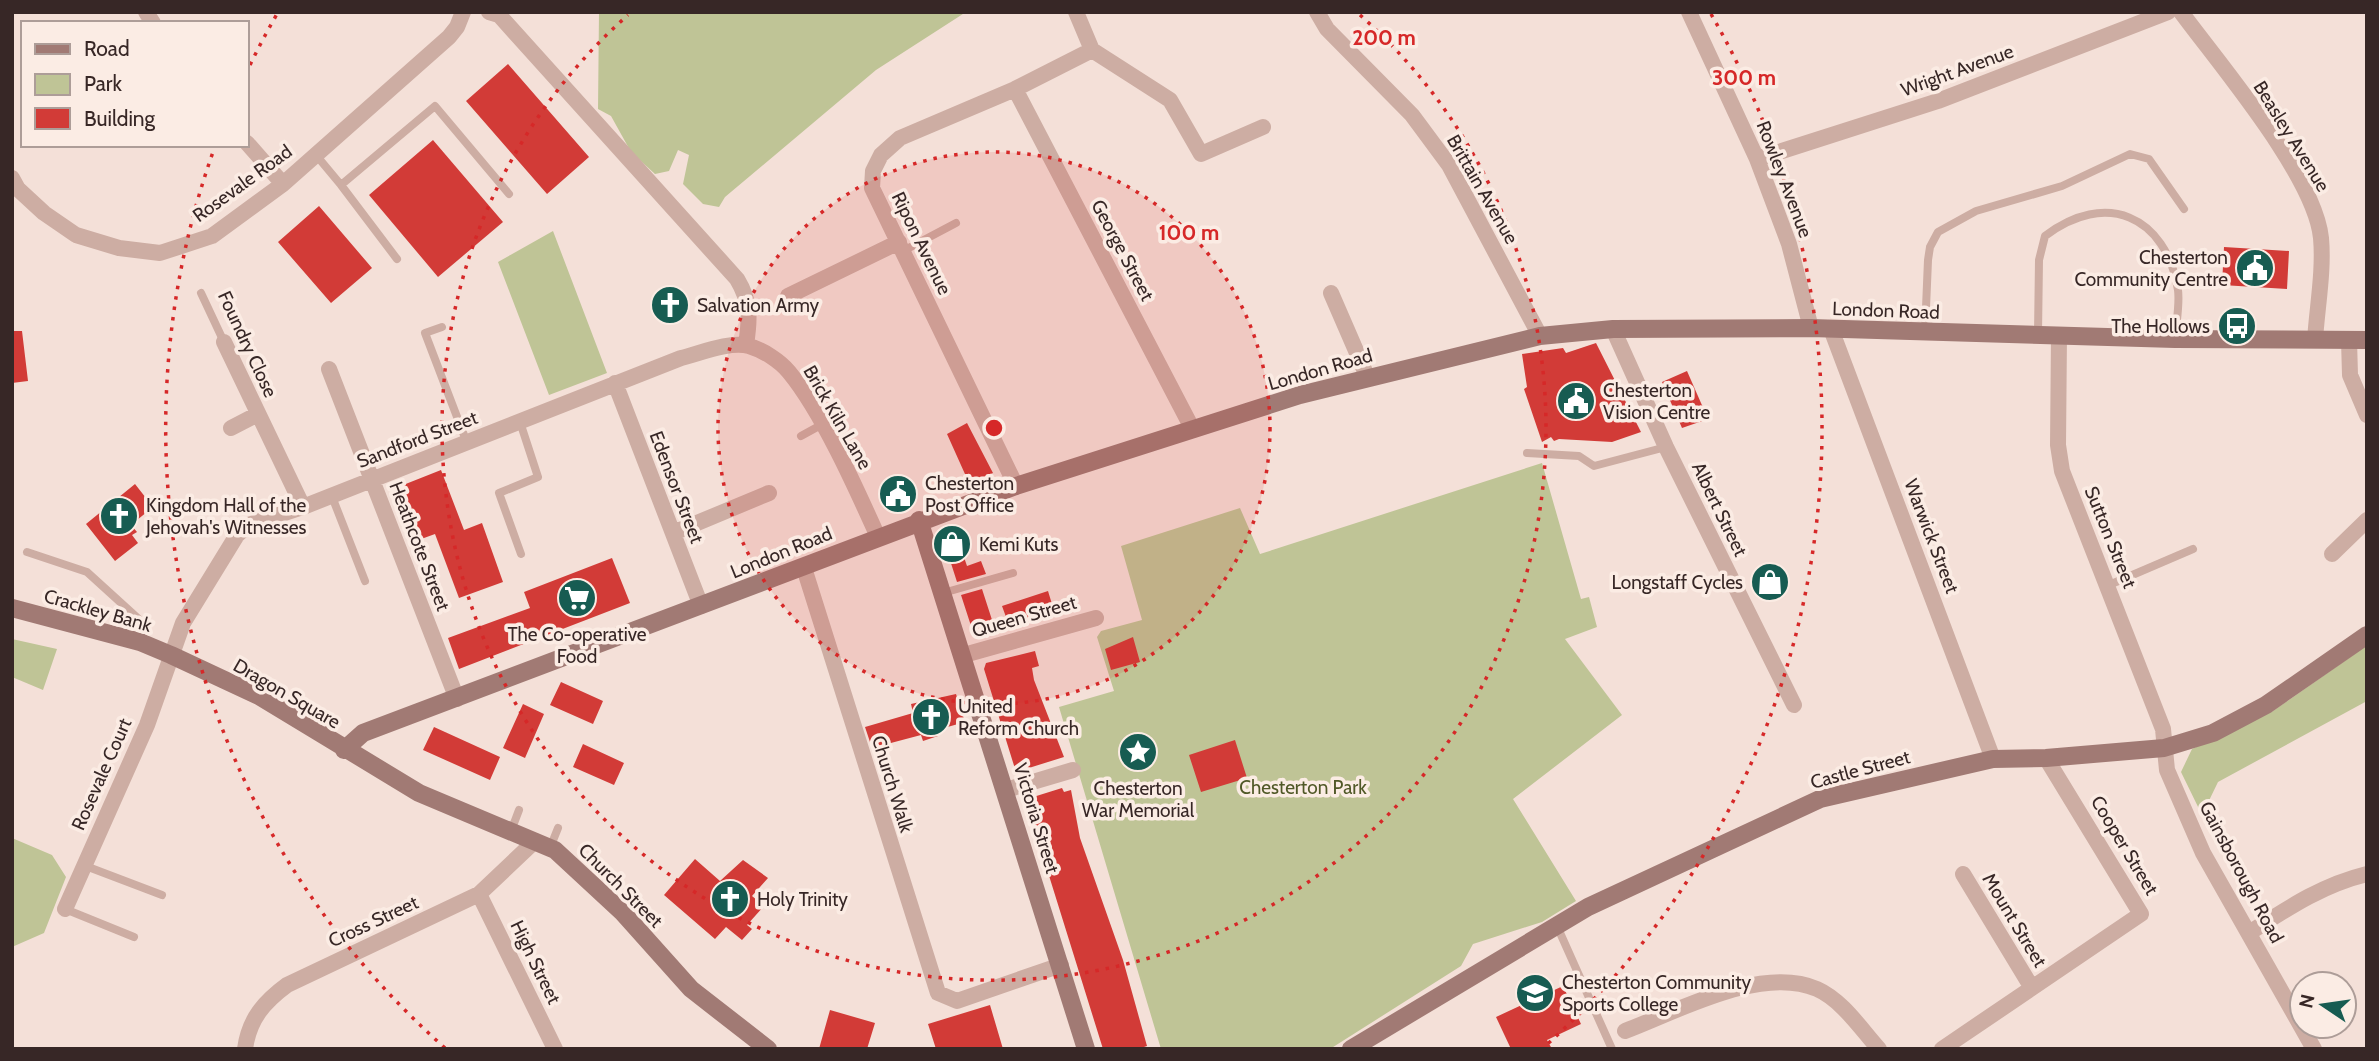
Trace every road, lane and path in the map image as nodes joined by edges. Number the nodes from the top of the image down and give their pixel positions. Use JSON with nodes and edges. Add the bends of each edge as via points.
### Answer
{"nodes":[{"id":1,"x":463,"y":12,"type":"edge"},
{"id":2,"x":489,"y":12,"type":"edge"},
{"id":3,"x":1076,"y":12,"type":"edge"},
{"id":4,"x":1317,"y":12,"type":"edge"},
{"id":5,"x":1689,"y":12,"type":"edge"},
{"id":6,"x":2168,"y":12,"type":"edge"},
{"id":7,"x":2181,"y":12,"type":"edge"},
{"id":8,"x":1092,"y":50,"type":"junction"},
{"id":9,"x":1015,"y":89,"type":"junction"},
{"id":10,"x":1262,"y":127,"type":"dead end"},
{"id":11,"x":248,"y":144,"type":"edge"},
{"id":12,"x":316,"y":155,"type":"junction"},
{"id":13,"x":1757,"y":159,"type":"junction"},
{"id":14,"x":12,"y":179,"type":"edge"},
{"id":15,"x":283,"y":184,"type":"junction"},
{"id":16,"x":341,"y":185,"type":"junction"},
{"id":17,"x":509,"y":194,"type":"dead end"},
{"id":18,"x":2184,"y":209,"type":"dead end"},
{"id":19,"x":956,"y":223,"type":"dead end"},
{"id":20,"x":901,"y":246,"type":"junction"},
{"id":21,"x":397,"y":259,"type":"dead end"},
{"id":22,"x":201,"y":293,"type":"dead end"},
{"id":23,"x":1331,"y":293,"type":"dead end"},
{"id":24,"x":788,"y":296,"type":"dead end"},
{"id":25,"x":442,"y":327,"type":"dead end"},
{"id":26,"x":1811,"y":328,"type":"junction"},
{"id":27,"x":1613,"y":329,"type":"junction"},
{"id":28,"x":1831,"y":329,"type":"junction"},
{"id":29,"x":1925,"y":332,"type":"junction"},
{"id":30,"x":2038,"y":334,"type":"junction"},
{"id":31,"x":2059,"y":335,"type":"junction"},
{"id":32,"x":1540,"y":336,"type":"junction"},
{"id":33,"x":2175,"y":339,"type":"junction"},
{"id":34,"x":2315,"y":340,"type":"junction"},
{"id":35,"x":2358,"y":340,"type":"edge"},
{"id":36,"x":224,"y":342,"type":"joint"},
{"id":37,"x":746,"y":345,"type":"junction"},
{"id":38,"x":329,"y":369,"type":"dead end"},
{"id":39,"x":1367,"y":376,"type":"junction"},
{"id":40,"x":615,"y":383,"type":"junction"},
{"id":41,"x":258,"y":414,"type":"junction"},
{"id":42,"x":2367,"y":415,"type":"edge"},
{"id":43,"x":520,"y":422,"type":"junction"},
{"id":44,"x":821,"y":425,"type":"junction"},
{"id":45,"x":231,"y":428,"type":"dead end"},
{"id":46,"x":1193,"y":430,"type":"junction"},
{"id":47,"x":801,"y":436,"type":"dead end"},
{"id":48,"x":467,"y":443,"type":"junction"},
{"id":49,"x":1666,"y":447,"type":"junction"},
{"id":50,"x":1527,"y":453,"type":"dead end"},
{"id":51,"x":372,"y":480,"type":"junction"},
{"id":52,"x":1016,"y":486,"type":"junction"},
{"id":53,"x":331,"y":494,"type":"junction"},
{"id":54,"x":769,"y":494,"type":"dead end"},
{"id":55,"x":303,"y":507,"type":"junction"},
{"id":56,"x":919,"y":520,"type":"junction"},
{"id":57,"x":2367,"y":520,"type":"edge"},
{"id":58,"x":673,"y":533,"type":"junction"},
{"id":59,"x":878,"y":537,"type":"junction"},
{"id":60,"x":2193,"y":549,"type":"dead end"},
{"id":61,"x":27,"y":552,"type":"dead end"},
{"id":62,"x":521,"y":554,"type":"dead end"},
{"id":63,"x":2332,"y":554,"type":"dead end"},
{"id":64,"x":804,"y":568,"type":"junction"},
{"id":65,"x":1013,"y":573,"type":"dead end"},
{"id":66,"x":365,"y":581,"type":"dead end"},
{"id":67,"x":2109,"y":585,"type":"junction"},
{"id":68,"x":943,"y":593,"type":"junction"},
{"id":69,"x":701,"y":606,"type":"junction"},
{"id":70,"x":12,"y":608,"type":"edge"},
{"id":71,"x":1096,"y":618,"type":"dead end"},
{"id":72,"x":2367,"y":635,"type":"edge"},
{"id":73,"x":140,"y":642,"type":"junction"},
{"id":74,"x":171,"y":655,"type":"junction"},
{"id":75,"x":964,"y":655,"type":"junction"},
{"id":76,"x":457,"y":699,"type":"junction"},
{"id":77,"x":1794,"y":705,"type":"dead end"},
{"id":78,"x":2164,"y":748,"type":"junction"},
{"id":79,"x":344,"y":750,"type":"junction"},
{"id":80,"x":2046,"y":758,"type":"junction"},
{"id":81,"x":1993,"y":759,"type":"junction"},
{"id":82,"x":1073,"y":770,"type":"dead end"},
{"id":83,"x":1006,"y":790,"type":"junction"},
{"id":84,"x":519,"y":810,"type":"dead end"},
{"id":85,"x":558,"y":828,"type":"dead end"},
{"id":86,"x":511,"y":831,"type":"junction"},
{"id":87,"x":543,"y":844,"type":"junction"},
{"id":88,"x":83,"y":865,"type":"junction"},
{"id":89,"x":1963,"y":874,"type":"dead end"},
{"id":90,"x":2367,"y":874,"type":"edge"},
{"id":91,"x":480,"y":894,"type":"junction"},
{"id":92,"x":162,"y":895,"type":"dead end"},
{"id":93,"x":65,"y":909,"type":"joint"},
{"id":94,"x":1557,"y":926,"type":"junction"},
{"id":95,"x":2249,"y":933,"type":"junction"},
{"id":96,"x":134,"y":937,"type":"dead end"},
{"id":97,"x":1061,"y":965,"type":"junction"},
{"id":98,"x":2032,"y":988,"type":"junction"},
{"id":99,"x":1625,"y":1031,"type":"dead end"},
{"id":100,"x":245,"y":1049,"type":"edge"},
{"id":101,"x":555,"y":1049,"type":"edge"},
{"id":102,"x":768,"y":1049,"type":"edge"},
{"id":103,"x":1086,"y":1049,"type":"edge"},
{"id":104,"x":1351,"y":1049,"type":"edge"},
{"id":105,"x":1612,"y":1049,"type":"edge"},
{"id":106,"x":1879,"y":1049,"type":"edge"},
{"id":107,"x":1942,"y":1049,"type":"edge"},
{"id":108,"x":2314,"y":1049,"type":"edge"}],
"edges":[{"from":1,"to":12,"type":"street","name":"Rosevale Road","via":[[449,37]]},
{"from":2,"to":37,"type":"street","via":[[499,15],[737,279],[748,297]]},
{"from":3,"to":8,"type":"street"},
{"from":4,"to":32,"type":"street","name":"Brittain Avenue","via":[[1327,29],[1412,115],[1449,165]]},
{"from":5,"to":13,"type":"street","name":"Rowley Avenue"},
{"from":6,"to":13,"type":"street","name":"Wright Avenue","via":[[1938,101]]},
{"from":7,"to":34,"type":"street","name":"Beasley Avenue","via":[[2255,111],[2316,213],[2321,240]]},
{"from":8,"to":9,"type":"street","name":"Ripon Avenue"},
{"from":8,"to":10,"type":"street","via":[[1170,100],[1202,154]]},
{"from":9,"to":20,"type":"street","name":"Ripon Avenue","via":[[900,138],[881,155],[873,171],[872,188]]},
{"from":9,"to":46,"type":"street","name":"George Street"},
{"from":11,"to":15,"type":"street"},
{"from":12,"to":15,"type":"street","name":"Rosevale Road"},
{"from":12,"to":16,"type":"lane"},
{"from":13,"to":26,"type":"street","name":"Rowley Avenue","via":[[1789,244]]},
{"from":14,"to":15,"type":"street","name":"Rosevale Road","via":[[44,213],[76,235],[119,248],[160,253],[212,236]]},
{"from":16,"to":17,"type":"lane","via":[[435,106]]},
{"from":16,"to":21,"type":"lane"},
{"from":18,"to":29,"type":"lane","via":[[2149,159],[2130,154],[2063,186],[1976,211],[1933,238]]},
{"from":19,"to":20,"type":"lane"},
{"from":20,"to":24,"type":"street"},
{"from":20,"to":52,"type":"street","name":"Ripon Avenue"},
{"from":22,"to":36,"type":"lane","name":"Foundry Close"},
{"from":23,"to":39,"type":"street"},
{"from":25,"to":48,"type":"lane","via":[[425,332]]},
{"from":26,"to":27,"type":"street","name":"London Road"},
{"from":26,"to":28,"type":"street","name":"London Road"},
{"from":27,"to":32,"type":"street","name":"London Road"},
{"from":27,"to":49,"type":"street","name":"Albert Street"},
{"from":28,"to":29,"type":"street","name":"London Road"},
{"from":28,"to":81,"type":"street","name":"Warwick Street"},
{"from":29,"to":30,"type":"street","name":"London Road"},
{"from":30,"to":31,"type":"street","name":"London Road"},
{"from":30,"to":33,"type":"lane","via":[[2039,260],[2045,236],[2074,218],[2113,211],[2143,224],[2172,266],[2179,293]]},
{"from":31,"to":33,"type":"street","name":"London Road"},
{"from":31,"to":67,"type":"street","name":"Sutton Street","via":[[2062,471]]},
{"from":32,"to":39,"type":"street","name":"London Road"},
{"from":33,"to":34,"type":"street","name":"London Road"},
{"from":34,"to":35,"type":"street","name":"London Road"},
{"from":35,"to":42,"type":"street","via":[[2350,375]]},
{"from":36,"to":41,"type":"street","name":"Foundry Close"},
{"from":37,"to":40,"type":"street","name":"Sandford Street","via":[[681,359]]},
{"from":37,"to":44,"type":"street","name":"Brick Kiln Lane","via":[[788,371]]},
{"from":38,"to":51,"type":"street","name":"Heathcote Street"},
{"from":39,"to":46,"type":"street","name":"London Road"},
{"from":40,"to":43,"type":"street","name":"Sandford Street"},
{"from":40,"to":58,"type":"street","name":"Edensor Street"},
{"from":41,"to":45,"type":"street","name":"Foundry Close"},
{"from":41,"to":55,"type":"street","name":"Foundry Close"},
{"from":43,"to":48,"type":"street","name":"Sandford Street"},
{"from":43,"to":62,"type":"lane","via":[[538,477],[499,493]]},
{"from":44,"to":47,"type":"lane"},
{"from":44,"to":59,"type":"street","name":"Brick Kiln Lane"},
{"from":46,"to":52,"type":"street","name":"London Road"},
{"from":48,"to":51,"type":"street","name":"Sandford Street"},
{"from":49,"to":50,"type":"lane","via":[[1594,466],[1579,456]]},
{"from":49,"to":77,"type":"street","name":"Albert Street"},
{"from":51,"to":53,"type":"street","name":"Sandford Street"},
{"from":51,"to":76,"type":"street","name":"Heathcote Street"},
{"from":52,"to":56,"type":"street","name":"London Road"},
{"from":53,"to":55,"type":"street","name":"Sandford Street"},
{"from":53,"to":66,"type":"lane"},
{"from":54,"to":58,"type":"street"},
{"from":55,"to":74,"type":"street","name":"Sandford Street","via":[[248,525],[237,535],[183,623]]},
{"from":56,"to":59,"type":"street","name":"London Road"},
{"from":56,"to":68,"type":"street","name":"Victoria Street"},
{"from":57,"to":63,"type":"street"},
{"from":58,"to":69,"type":"street","name":"Edensor Street"},
{"from":59,"to":64,"type":"street","name":"London Road"},
{"from":60,"to":67,"type":"lane"},
{"from":61,"to":73,"type":"lane","via":[[87,572],[142,622]]},
{"from":64,"to":69,"type":"street","name":"London Road"},
{"from":64,"to":97,"type":"street","name":"Church Walk","via":[[937,993],[957,1001]]},
{"from":65,"to":68,"type":"lane"},
{"from":67,"to":78,"type":"street","name":"Sutton Street","via":[[2163,729]]},
{"from":68,"to":75,"type":"street","name":"Victoria Street"},
{"from":69,"to":76,"type":"street","name":"London Road"},
{"from":70,"to":73,"type":"street","name":"Crackley Bank"},
{"from":71,"to":75,"type":"street","name":"Queen Street"},
{"from":72,"to":78,"type":"street","name":"Castle Street","via":[[2266,705],[2213,733]]},
{"from":73,"to":74,"type":"street","name":"Crackley Bank"},
{"from":74,"to":79,"type":"street","name":"Dragon Square","via":[[259,696]]},
{"from":74,"to":88,"type":"street","name":"Rosevale Court","via":[[120,790]]},
{"from":75,"to":83,"type":"street","name":"Victoria Street"},
{"from":76,"to":79,"type":"street","name":"London Road","via":[[363,733]]},
{"from":78,"to":80,"type":"street","name":"Castle Street"},
{"from":78,"to":95,"type":"street","name":"Gainsborough Road","via":[[2167,771],[2203,853]]},
{"from":79,"to":86,"type":"street","name":"Church Street","via":[[419,793]]},
{"from":80,"to":81,"type":"street","name":"Castle Street"},
{"from":80,"to":98,"type":"street","name":"Cooper Street","via":[[2141,914]]},
{"from":81,"to":94,"type":"street","name":"Castle Street","via":[[1820,799]]},
{"from":82,"to":83,"type":"street"},
{"from":83,"to":97,"type":"street","name":"Victoria Street"},
{"from":84,"to":86,"type":"lane"},
{"from":85,"to":87,"type":"lane"},
{"from":86,"to":87,"type":"street","name":"Church Street"},
{"from":87,"to":91,"type":"street","name":"Cross Street"},
{"from":87,"to":102,"type":"street","name":"Church Street","via":[[574,864],[691,989]]},
{"from":88,"to":92,"type":"lane"},
{"from":88,"to":93,"type":"street","name":"Rosevale Court"},
{"from":89,"to":98,"type":"street","name":"Mount Street"},
{"from":90,"to":95,"type":"street","via":[[2308,895]]},
{"from":91,"to":100,"type":"street","name":"Cross Street","via":[[287,985],[254,1018]]},
{"from":91,"to":101,"type":"street","name":"High Street"},
{"from":93,"to":96,"type":"lane"},
{"from":94,"to":104,"type":"street","name":"Castle Street"},
{"from":94,"to":105,"type":"lane"},
{"from":95,"to":108,"type":"street","name":"Gainsborough Road"},
{"from":97,"to":103,"type":"street","name":"Victoria Street"},
{"from":98,"to":107,"type":"street"},
{"from":99,"to":106,"type":"street","via":[[1753,983],[1782,982],[1817,989],[1843,1008]]}]}
